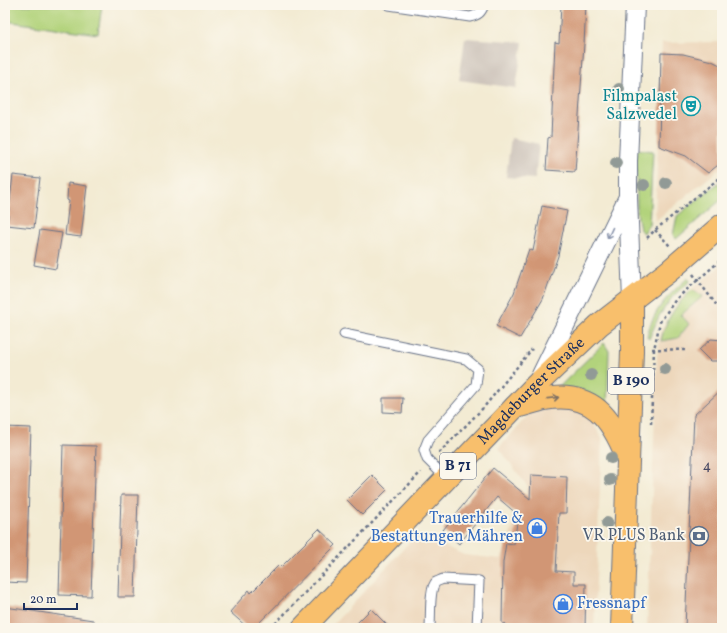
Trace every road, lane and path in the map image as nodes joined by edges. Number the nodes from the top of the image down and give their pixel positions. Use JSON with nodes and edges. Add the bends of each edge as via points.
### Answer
{"nodes":[{"id":1,"x":388,"y":5,"type":"edge"},
{"id":2,"x":484,"y":5,"type":"edge"},
{"id":3,"x":635,"y":5,"type":"edge"},
{"id":4,"x":722,"y":176,"type":"edge"},
{"id":5,"x":628,"y":198,"type":"junction"},
{"id":6,"x":722,"y":225,"type":"edge"},
{"id":7,"x":655,"y":230,"type":"junction"},
{"id":8,"x":645,"y":240,"type":"dead end"},
{"id":9,"x":670,"y":246,"type":"dead end"},
{"id":10,"x":722,"y":259,"type":"edge"},
{"id":11,"x":692,"y":273,"type":"dead end"},
{"id":12,"x":697,"y":280,"type":"junction"},
{"id":13,"x":632,"y":300,"type":"junction"},
{"id":14,"x":718,"y":308,"type":"dead end"},
{"id":15,"x":344,"y":334,"type":"dead end"},
{"id":16,"x":686,"y":350,"type":"dead end"},
{"id":17,"x":535,"y":386,"type":"junction"},
{"id":18,"x":515,"y":407,"type":"junction"},
{"id":19,"x":628,"y":462,"type":"junction"},
{"id":20,"x":446,"y":478,"type":"junction"},
{"id":21,"x":430,"y":626,"type":"dead end"},
{"id":22,"x":303,"y":628,"type":"edge"},
{"id":23,"x":477,"y":628,"type":"edge"},
{"id":24,"x":622,"y":628,"type":"edge"}],
"edges":[{"from":1,"to":2,"type":"lane","via":[[470,17],[482,11]]},
{"from":3,"to":5,"type":"street"},
{"from":4,"to":7,"type":"path"},
{"from":5,"to":13,"type":"street"},
{"from":5,"to":17,"type":"street","one_way":true},
{"from":6,"to":13,"type":"main road","number":"B 71"},
{"from":7,"to":8,"type":"path"},
{"from":7,"to":9,"type":"path"},
{"from":10,"to":12,"type":"path"},
{"from":11,"to":12,"type":"path"},
{"from":12,"to":14,"type":"path"},
{"from":12,"to":16,"type":"path","via":[[676,299],[660,322],[654,349]]},
{"from":13,"to":17,"type":"main road","name":"Magdeburger Straße","number":"B 71","via":[[599,325]]},
{"from":13,"to":19,"type":"main road","number":"B 190"},
{"from":15,"to":20,"type":"lane","via":[[466,359],[478,369],[476,385],[428,440],[424,450],[427,459]]},
{"from":17,"to":18,"type":"main road","name":"Magdeburger Straße","number":"B 71"},
{"from":18,"to":19,"type":"main road","one_way":true,"via":[[545,399],[562,398],[574,398],[586,403],[606,417],[619,438]]},
{"from":18,"to":20,"type":"main road","name":"Magdeburger Straße","number":"B 71"},
{"from":19,"to":24,"type":"main road","number":"B 190"},
{"from":20,"to":22,"type":"main road","name":"Magdeburger Straße","number":"B 71"},
{"from":21,"to":23,"type":"lane","via":[[433,586],[442,579],[479,581]]}]}
